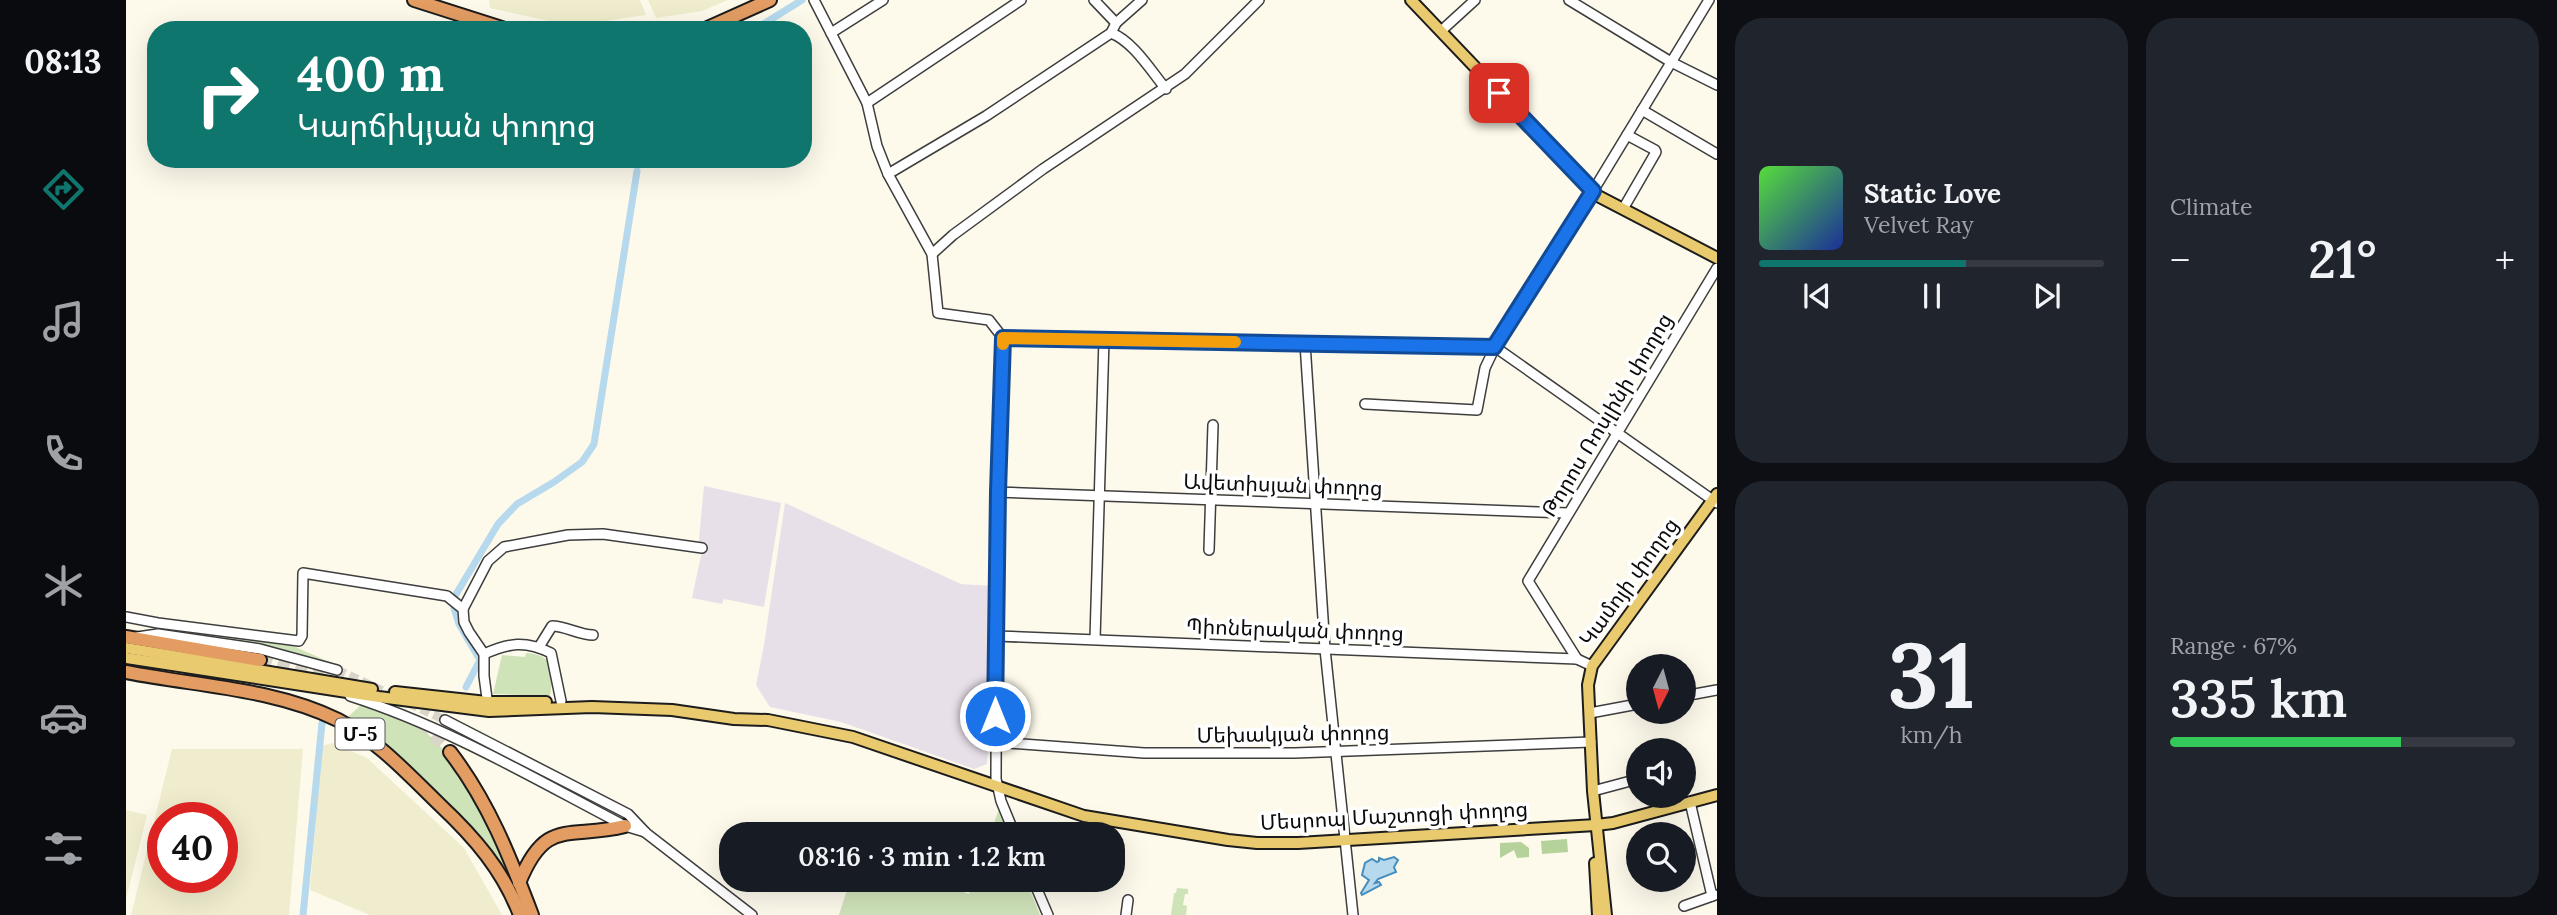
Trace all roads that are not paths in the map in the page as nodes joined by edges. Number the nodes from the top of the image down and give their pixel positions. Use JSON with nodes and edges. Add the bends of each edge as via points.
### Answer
{"nodes":[{"id":1,"x":414,"y":0,"type":"edge"},
{"id":2,"x":770,"y":0,"type":"edge"},
{"id":3,"x":814,"y":0,"type":"edge"},
{"id":4,"x":883,"y":0,"type":"edge"},
{"id":5,"x":1021,"y":0,"type":"edge"},
{"id":6,"x":1094,"y":0,"type":"edge"},
{"id":7,"x":1142,"y":0,"type":"edge"},
{"id":8,"x":1259,"y":0,"type":"edge"},
{"id":9,"x":1411,"y":0,"type":"edge"},
{"id":10,"x":1475,"y":0,"type":"edge"},
{"id":11,"x":1569,"y":0,"type":"edge"},
{"id":12,"x":1709,"y":0,"type":"edge"},
{"id":13,"x":480,"y":21,"type":"edge"},
{"id":14,"x":723,"y":21,"type":"edge"},
{"id":15,"x":1116,"y":23,"type":"junction"},
{"id":16,"x":1441,"y":31,"type":"junction"},
{"id":17,"x":831,"y":33,"type":"junction"},
{"id":18,"x":1111,"y":33,"type":"junction"},
{"id":19,"x":1671,"y":62,"type":"junction"},
{"id":20,"x":1717,"y":85,"type":"edge"},
{"id":21,"x":1166,"y":89,"type":"junction"},
{"id":22,"x":867,"y":103,"type":"junction"},
{"id":23,"x":1642,"y":110,"type":"junction"},
{"id":24,"x":1627,"y":135,"type":"junction"},
{"id":25,"x":1717,"y":154,"type":"edge"},
{"id":26,"x":888,"y":174,"type":"junction"},
{"id":27,"x":1593,"y":191,"type":"junction"},
{"id":28,"x":1623,"y":209,"type":"junction"},
{"id":29,"x":932,"y":254,"type":"junction"},
{"id":30,"x":1717,"y":258,"type":"edge"},
{"id":31,"x":1717,"y":268,"type":"edge"},
{"id":32,"x":1003,"y":338,"type":"junction"},
{"id":33,"x":1104,"y":340,"type":"junction"},
{"id":34,"x":1305,"y":343,"type":"junction"},
{"id":35,"x":1494,"y":347,"type":"junction"},
{"id":36,"x":1365,"y":404,"type":"dead end"},
{"id":37,"x":1213,"y":425,"type":"dead end"},
{"id":38,"x":1615,"y":433,"type":"junction"},
{"id":39,"x":998,"y":492,"type":"junction"},
{"id":40,"x":1099,"y":495,"type":"junction"},
{"id":41,"x":1716,"y":499,"type":"edge"},
{"id":42,"x":1209,"y":500,"type":"junction"},
{"id":43,"x":1314,"y":504,"type":"junction"},
{"id":44,"x":1568,"y":513,"type":"junction"},
{"id":45,"x":702,"y":548,"type":"dead end"},
{"id":46,"x":1209,"y":550,"type":"dead end"},
{"id":47,"x":463,"y":609,"type":"junction"},
{"id":48,"x":126,"y":617,"type":"edge"},
{"id":49,"x":158,"y":628,"type":"junction"},
{"id":50,"x":593,"y":635,"type":"dead end"},
{"id":51,"x":996,"y":636,"type":"junction"},
{"id":52,"x":1096,"y":639,"type":"junction"},
{"id":53,"x":129,"y":641,"type":"edge"},
{"id":54,"x":539,"y":647,"type":"junction"},
{"id":55,"x":1325,"y":649,"type":"junction"},
{"id":56,"x":484,"y":654,"type":"junction"},
{"id":57,"x":126,"y":658,"type":"edge"},
{"id":58,"x":1577,"y":659,"type":"junction"},
{"id":59,"x":260,"y":660,"type":"tunnel mouth"},
{"id":60,"x":1592,"y":666,"type":"junction"},
{"id":61,"x":337,"y":670,"type":"tunnel mouth"},
{"id":62,"x":126,"y":672,"type":"edge"},
{"id":63,"x":328,"y":690,"type":"junction"},
{"id":64,"x":1717,"y":690,"type":"edge"},
{"id":65,"x":1696,"y":694,"type":"edge"},
{"id":66,"x":561,"y":701,"type":"junction"},
{"id":67,"x":1626,"y":706,"type":"edge"},
{"id":68,"x":488,"y":707,"type":"junction"},
{"id":69,"x":1590,"y":713,"type":"junction"},
{"id":70,"x":751,"y":718,"type":"junction"},
{"id":71,"x":445,"y":720,"type":"tunnel mouth"},
{"id":72,"x":995,"y":742,"type":"junction"},
{"id":73,"x":1591,"y":742,"type":"junction"},
{"id":74,"x":450,"y":752,"type":"tunnel mouth"},
{"id":75,"x":1336,"y":752,"type":"junction"},
{"id":76,"x":1626,"y":782,"type":"edge"},
{"id":77,"x":998,"y":788,"type":"junction"},
{"id":78,"x":1593,"y":791,"type":"junction"},
{"id":79,"x":1717,"y":795,"type":"edge"},
{"id":80,"x":1696,"y":800,"type":"edge"},
{"id":81,"x":1665,"y":808,"type":"edge"},
{"id":82,"x":1691,"y":808,"type":"edge"},
{"id":83,"x":1010,"y":822,"type":"edge"},
{"id":84,"x":1596,"y":825,"type":"junction"},
{"id":85,"x":625,"y":826,"type":"junction"},
{"id":86,"x":646,"y":833,"type":"junction"},
{"id":87,"x":1346,"y":840,"type":"junction"},
{"id":88,"x":1717,"y":865,"type":"edge"},
{"id":89,"x":1705,"y":868,"type":"junction"},
{"id":90,"x":520,"y":883,"type":"junction"},
{"id":91,"x":1038,"y":892,"type":"edge"},
{"id":92,"x":1714,"y":895,"type":"edge"},
{"id":93,"x":1128,"y":900,"type":"dead end"},
{"id":94,"x":1684,"y":906,"type":"dead end"},
{"id":95,"x":520,"y":915,"type":"edge"},
{"id":96,"x":532,"y":915,"type":"edge"},
{"id":97,"x":752,"y":915,"type":"edge"},
{"id":98,"x":1048,"y":915,"type":"edge"},
{"id":99,"x":1126,"y":915,"type":"edge"},
{"id":100,"x":1353,"y":915,"type":"edge"},
{"id":101,"x":1598,"y":915,"type":"edge"},
{"id":102,"x":1606,"y":915,"type":"edge"}],
"edges":[{"from":1,"to":13,"type":"highway"},
{"from":2,"to":14,"type":"highway"},
{"from":3,"to":17,"type":"street"},
{"from":4,"to":17,"type":"street"},
{"from":5,"to":22,"type":"street"},
{"from":6,"to":15,"type":"street"},
{"from":7,"to":15,"type":"street"},
{"from":8,"to":21,"type":"street"},
{"from":9,"to":16,"type":"main road"},
{"from":10,"to":16,"type":"street"},
{"from":11,"to":19,"type":"street"},
{"from":12,"to":19,"type":"street"},
{"from":15,"to":18,"type":"street"},
{"from":16,"to":27,"type":"main road"},
{"from":17,"to":22,"type":"street"},
{"from":18,"to":21,"type":"street","via":[[1135,52]]},
{"from":18,"to":26,"type":"street"},
{"from":19,"to":20,"type":"street"},
{"from":19,"to":23,"type":"street"},
{"from":21,"to":29,"type":"street","via":[[1043,169]]},
{"from":22,"to":26,"type":"street"},
{"from":23,"to":24,"type":"street"},
{"from":23,"to":25,"type":"street"},
{"from":24,"to":27,"type":"street"},
{"from":24,"to":28,"type":"street","via":[[1656,152]]},
{"from":26,"to":29,"type":"street"},
{"from":27,"to":28,"type":"main road"},
{"from":27,"to":35,"type":"street"},
{"from":28,"to":30,"type":"main road"},
{"from":29,"to":32,"type":"street","via":[[938,313],[989,320]]},
{"from":31,"to":38,"type":"street","name":"Թորոս Ռոսլինի փողոց"},
{"from":32,"to":33,"type":"street"},
{"from":32,"to":39,"type":"street"},
{"from":33,"to":34,"type":"street"},
{"from":33,"to":40,"type":"street"},
{"from":34,"to":35,"type":"street"},
{"from":34,"to":43,"type":"street"},
{"from":35,"to":36,"type":"street","via":[[1477,410]]},
{"from":35,"to":38,"type":"street"},
{"from":37,"to":42,"type":"street"},
{"from":38,"to":41,"type":"street"},
{"from":38,"to":44,"type":"street","name":"Թորոս Ռոսլինի փողոց"},
{"from":39,"to":40,"type":"street","name":"Ավետիսյան փողոց"},
{"from":39,"to":51,"type":"street"},
{"from":40,"to":42,"type":"street","name":"Ավետիսյան փողոց"},
{"from":40,"to":52,"type":"street"},
{"from":41,"to":60,"type":"main road","name":"Կամոյի փողոց"},
{"from":42,"to":43,"type":"street","name":"Ավետիսյան փողոց"},
{"from":42,"to":46,"type":"street"},
{"from":43,"to":44,"type":"street","name":"Ավետիսյան փողոց"},
{"from":43,"to":55,"type":"street"},
{"from":44,"to":58,"type":"street","name":"Թորոս Ռոսլինի փողոց","via":[[1528,581]]},
{"from":45,"to":47,"type":"street","via":[[603,534],[504,547],[488,561]]},
{"from":47,"to":49,"type":"street","via":[[447,596],[303,573],[299,641]]},
{"from":47,"to":56,"type":"street","via":[[464,622]]},
{"from":48,"to":49,"type":"street"},
{"from":49,"to":53,"type":"street"},
{"from":49,"to":61,"type":"street"},
{"from":50,"to":54,"type":"street","via":[[552,626]]},
{"from":51,"to":52,"type":"street","name":"Պիոներական փողոց"},
{"from":51,"to":72,"type":"street"},
{"from":52,"to":55,"type":"street","name":"Պիոներական փողոց"},
{"from":53,"to":59,"type":"highway"},
{"from":53,"to":68,"type":"main road"},
{"from":54,"to":56,"type":"street","via":[[507,644]]},
{"from":54,"to":66,"type":"street","via":[[551,653]]},
{"from":55,"to":58,"type":"street","name":"Պիոներական փողոց"},
{"from":55,"to":75,"type":"street"},
{"from":56,"to":68,"type":"street"},
{"from":57,"to":63,"type":"main road"},
{"from":58,"to":60,"type":"street","name":"Պիոներական փողոց"},
{"from":60,"to":69,"type":"main road","name":"Կամոյի փողոց"},
{"from":62,"to":95,"type":"highway","number":"Մ-5","via":[[301,705],[363,736],[487,853]]},
{"from":63,"to":68,"type":"main road"},
{"from":63,"to":85,"type":"street","via":[[389,708],[444,732]]},
{"from":64,"to":65,"type":"street"},
{"from":66,"to":68,"type":"main road"},
{"from":66,"to":70,"type":"main road","via":[[657,703]]},
{"from":67,"to":69,"type":"street"},
{"from":68,"to":70,"type":"main road","via":[[633,707]]},
{"from":69,"to":73,"type":"main road","name":"Կամոյի փողոց"},
{"from":70,"to":77,"type":"main road","name":"Մեսրոպ Մաշտոցի փողոց","via":[[853,737]]},
{"from":71,"to":86,"type":"street","via":[[628,814]]},
{"from":72,"to":75,"type":"street","name":"Մեխակյան փողոց","via":[[1144,753]]},
{"from":72,"to":77,"type":"street"},
{"from":73,"to":75,"type":"street","name":"Մեխակյան փողոց"},
{"from":73,"to":78,"type":"main road","name":"Կամոյի փողոց"},
{"from":74,"to":90,"type":"highway","via":[[486,806]]},
{"from":75,"to":87,"type":"street"},
{"from":76,"to":78,"type":"street"},
{"from":77,"to":83,"type":"street"},
{"from":77,"to":87,"type":"main road","name":"Մեսրոպ Մաշտոցի փողոց","via":[[1084,816],[1228,840]]},
{"from":78,"to":84,"type":"main road","name":"Կամոյի փողոց"},
{"from":79,"to":80,"type":"main road","name":"Մեսրոպ Մաշտոցի փողոց"},
{"from":81,"to":84,"type":"main road","name":"Մեսրոպ Մաշտոցի փողոց"},
{"from":82,"to":89,"type":"street"},
{"from":84,"to":87,"type":"main road","name":"Մեսրոպ Մաշտոցի փողոց"},
{"from":84,"to":101,"type":"main road"},
{"from":84,"to":102,"type":"main road"},
{"from":85,"to":86,"type":"street"},
{"from":85,"to":90,"type":"highway","via":[[560,834],[542,843]]},
{"from":86,"to":97,"type":"street"},
{"from":87,"to":100,"type":"street"},
{"from":88,"to":89,"type":"street"},
{"from":89,"to":92,"type":"street"},
{"from":90,"to":96,"type":"highway"},
{"from":91,"to":98,"type":"street"},
{"from":92,"to":94,"type":"street"},
{"from":93,"to":99,"type":"street"}]}
